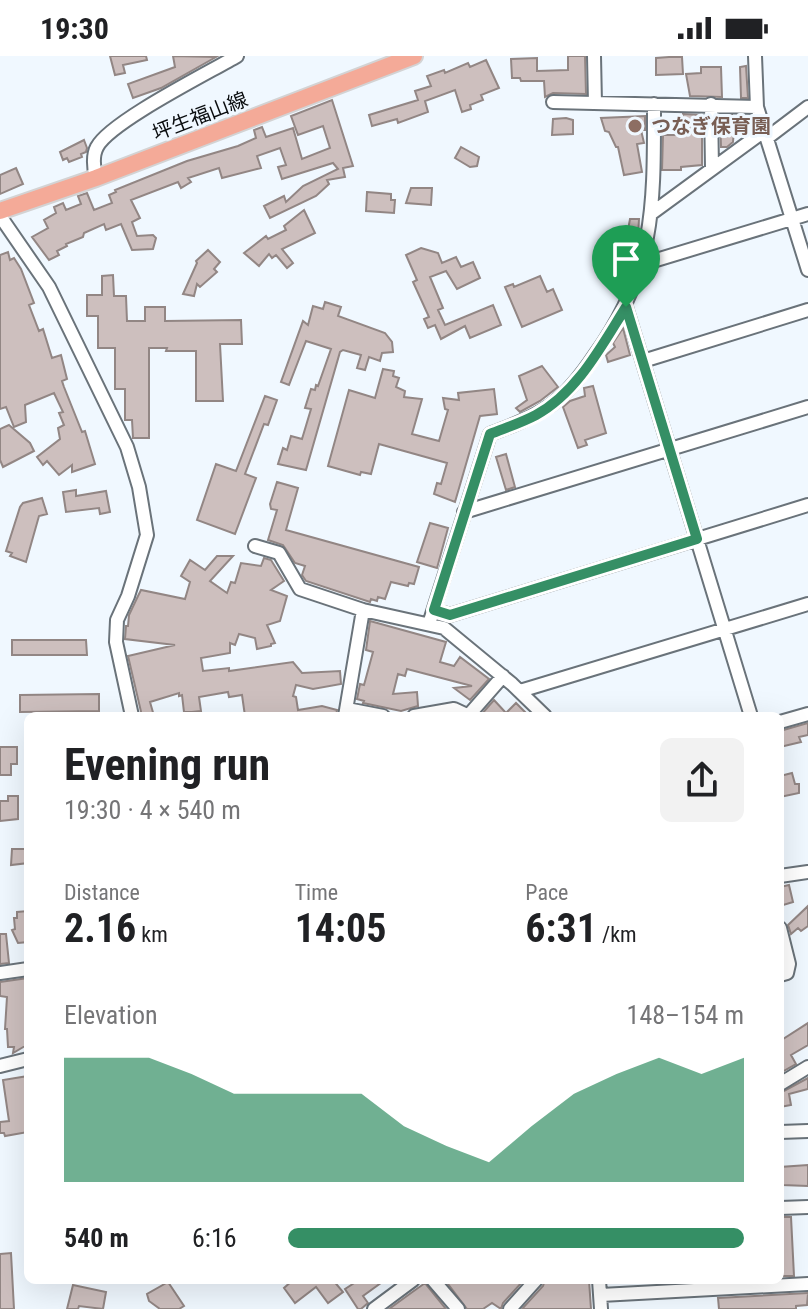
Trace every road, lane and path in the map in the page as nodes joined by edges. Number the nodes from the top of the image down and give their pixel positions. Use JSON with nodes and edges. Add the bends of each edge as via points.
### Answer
{"nodes":[{"id":1,"x":237,"y":56,"type":"edge"},
{"id":2,"x":414,"y":56,"type":"edge"},
{"id":3,"x":594,"y":56,"type":"edge"},
{"id":4,"x":755,"y":56,"type":"edge"},
{"id":5,"x":553,"y":102,"type":"dead end"},
{"id":6,"x":595,"y":103,"type":"junction"},
{"id":7,"x":654,"y":104,"type":"junction"},
{"id":8,"x":711,"y":104,"type":"junction"},
{"id":9,"x":757,"y":107,"type":"junction"},
{"id":10,"x":808,"y":107,"type":"edge"},
{"id":11,"x":765,"y":134,"type":"junction"},
{"id":12,"x":712,"y":169,"type":"junction"},
{"id":13,"x":95,"y":172,"type":"junction"},
{"id":14,"x":652,"y":213,"type":"junction"},
{"id":15,"x":0,"y":214,"type":"edge"},
{"id":16,"x":808,"y":214,"type":"edge"},
{"id":17,"x":792,"y":218,"type":"junction"},
{"id":18,"x":643,"y":264,"type":"junction"},
{"id":19,"x":808,"y":270,"type":"edge"},
{"id":20,"x":626,"y":307,"type":"junction"},
{"id":21,"x":808,"y":310,"type":"edge"},
{"id":22,"x":643,"y":361,"type":"junction"},
{"id":23,"x":808,"y":407,"type":"edge"},
{"id":24,"x":670,"y":448,"type":"junction"},
{"id":25,"x":808,"y":505,"type":"edge"},
{"id":26,"x":464,"y":512,"type":"junction"},
{"id":27,"x":697,"y":539,"type":"junction"},
{"id":28,"x":255,"y":546,"type":"dead end"},
{"id":29,"x":808,"y":604,"type":"edge"},
{"id":30,"x":363,"y":610,"type":"junction"},
{"id":31,"x":434,"y":610,"type":"junction"},
{"id":32,"x":429,"y":624,"type":"junction"},
{"id":33,"x":724,"y":631,"type":"junction"},
{"id":34,"x":503,"y":676,"type":"junction"},
{"id":35,"x":520,"y":691,"type":"junction"},
{"id":36,"x":131,"y":712,"type":"edge"},
{"id":37,"x":346,"y":712,"type":"edge"},
{"id":38,"x":437,"y":712,"type":"edge"},
{"id":39,"x":460,"y":712,"type":"edge"},
{"id":40,"x":472,"y":712,"type":"edge"},
{"id":41,"x":541,"y":712,"type":"edge"},
{"id":42,"x":750,"y":712,"type":"edge"},
{"id":43,"x":808,"y":714,"type":"edge"},
{"id":44,"x":784,"y":721,"type":"edge"},
{"id":45,"x":808,"y":872,"type":"edge"},
{"id":46,"x":784,"y":875,"type":"edge"},
{"id":47,"x":784,"y":944,"type":"edge"},
{"id":48,"x":24,"y":970,"type":"edge"},
{"id":49,"x":0,"y":973,"type":"edge"},
{"id":50,"x":784,"y":974,"type":"edge"},
{"id":51,"x":24,"y":1060,"type":"edge"},
{"id":52,"x":0,"y":1066,"type":"edge"},
{"id":53,"x":808,"y":1067,"type":"edge"},
{"id":54,"x":784,"y":1082,"type":"edge"},
{"id":55,"x":808,"y":1131,"type":"edge"},
{"id":56,"x":784,"y":1132,"type":"edge"},
{"id":57,"x":808,"y":1207,"type":"edge"},
{"id":58,"x":784,"y":1208,"type":"edge"},
{"id":59,"x":408,"y":1284,"type":"edge"},
{"id":60,"x":436,"y":1284,"type":"edge"},
{"id":61,"x":532,"y":1284,"type":"edge"},
{"id":62,"x":742,"y":1284,"type":"edge"},
{"id":63,"x":784,"y":1284,"type":"edge"},
{"id":64,"x":808,"y":1284,"type":"edge"},
{"id":65,"x":601,"y":1302,"type":"edge"},
{"id":66,"x":374,"y":1309,"type":"edge"},
{"id":67,"x":458,"y":1309,"type":"edge"},
{"id":68,"x":510,"y":1309,"type":"edge"}],
"edges":[{"from":1,"to":13,"type":"street","via":[[127,119],[97,147]]},
{"from":2,"to":13,"type":"main road","name":"坪生福山線"},
{"from":3,"to":6,"type":"street"},
{"from":4,"to":9,"type":"street"},
{"from":5,"to":6,"type":"street"},
{"from":6,"to":7,"type":"street"},
{"from":7,"to":8,"type":"street"},
{"from":7,"to":14,"type":"street"},
{"from":8,"to":9,"type":"street"},
{"from":8,"to":12,"type":"street"},
{"from":9,"to":11,"type":"street"},
{"from":10,"to":11,"type":"street"},
{"from":11,"to":12,"type":"street"},
{"from":11,"to":17,"type":"street"},
{"from":12,"to":14,"type":"street"},
{"from":13,"to":15,"type":"main road","name":"坪生福山線"},
{"from":14,"to":18,"type":"street"},
{"from":15,"to":36,"type":"street","via":[[49,287],[127,447],[139,487],[147,535],[117,620],[116,642]]},
{"from":16,"to":17,"type":"street"},
{"from":17,"to":18,"type":"street"},
{"from":17,"to":19,"type":"street"},
{"from":18,"to":20,"type":"street"},
{"from":20,"to":22,"type":"street"},
{"from":20,"to":26,"type":"street","via":[[560,398],[536,415],[490,434]]},
{"from":21,"to":22,"type":"street"},
{"from":22,"to":24,"type":"street"},
{"from":23,"to":24,"type":"street"},
{"from":24,"to":26,"type":"street"},
{"from":24,"to":27,"type":"street"},
{"from":25,"to":27,"type":"street"},
{"from":26,"to":31,"type":"street"},
{"from":27,"to":31,"type":"street","via":[[450,615]]},
{"from":27,"to":33,"type":"street"},
{"from":28,"to":30,"type":"street","via":[[279,553],[300,589]]},
{"from":29,"to":33,"type":"street"},
{"from":30,"to":32,"type":"street"},
{"from":30,"to":37,"type":"street"},
{"from":31,"to":32,"type":"street"},
{"from":32,"to":34,"type":"street","via":[[444,628]]},
{"from":33,"to":35,"type":"street"},
{"from":33,"to":42,"type":"street"},
{"from":34,"to":35,"type":"street"},
{"from":34,"to":40,"type":"street"},
{"from":35,"to":41,"type":"street"},
{"from":38,"to":39,"type":"street"},
{"from":43,"to":44,"type":"street"},
{"from":45,"to":46,"type":"street"},
{"from":47,"to":50,"type":"street","via":[[789,964]]},
{"from":48,"to":49,"type":"street"},
{"from":51,"to":52,"type":"street"},
{"from":53,"to":54,"type":"street"},
{"from":55,"to":56,"type":"street"},
{"from":57,"to":58,"type":"street"},
{"from":59,"to":66,"type":"street"},
{"from":60,"to":67,"type":"street"},
{"from":61,"to":68,"type":"street"},
{"from":62,"to":65,"type":"street"},
{"from":63,"to":64,"type":"street"}]}
